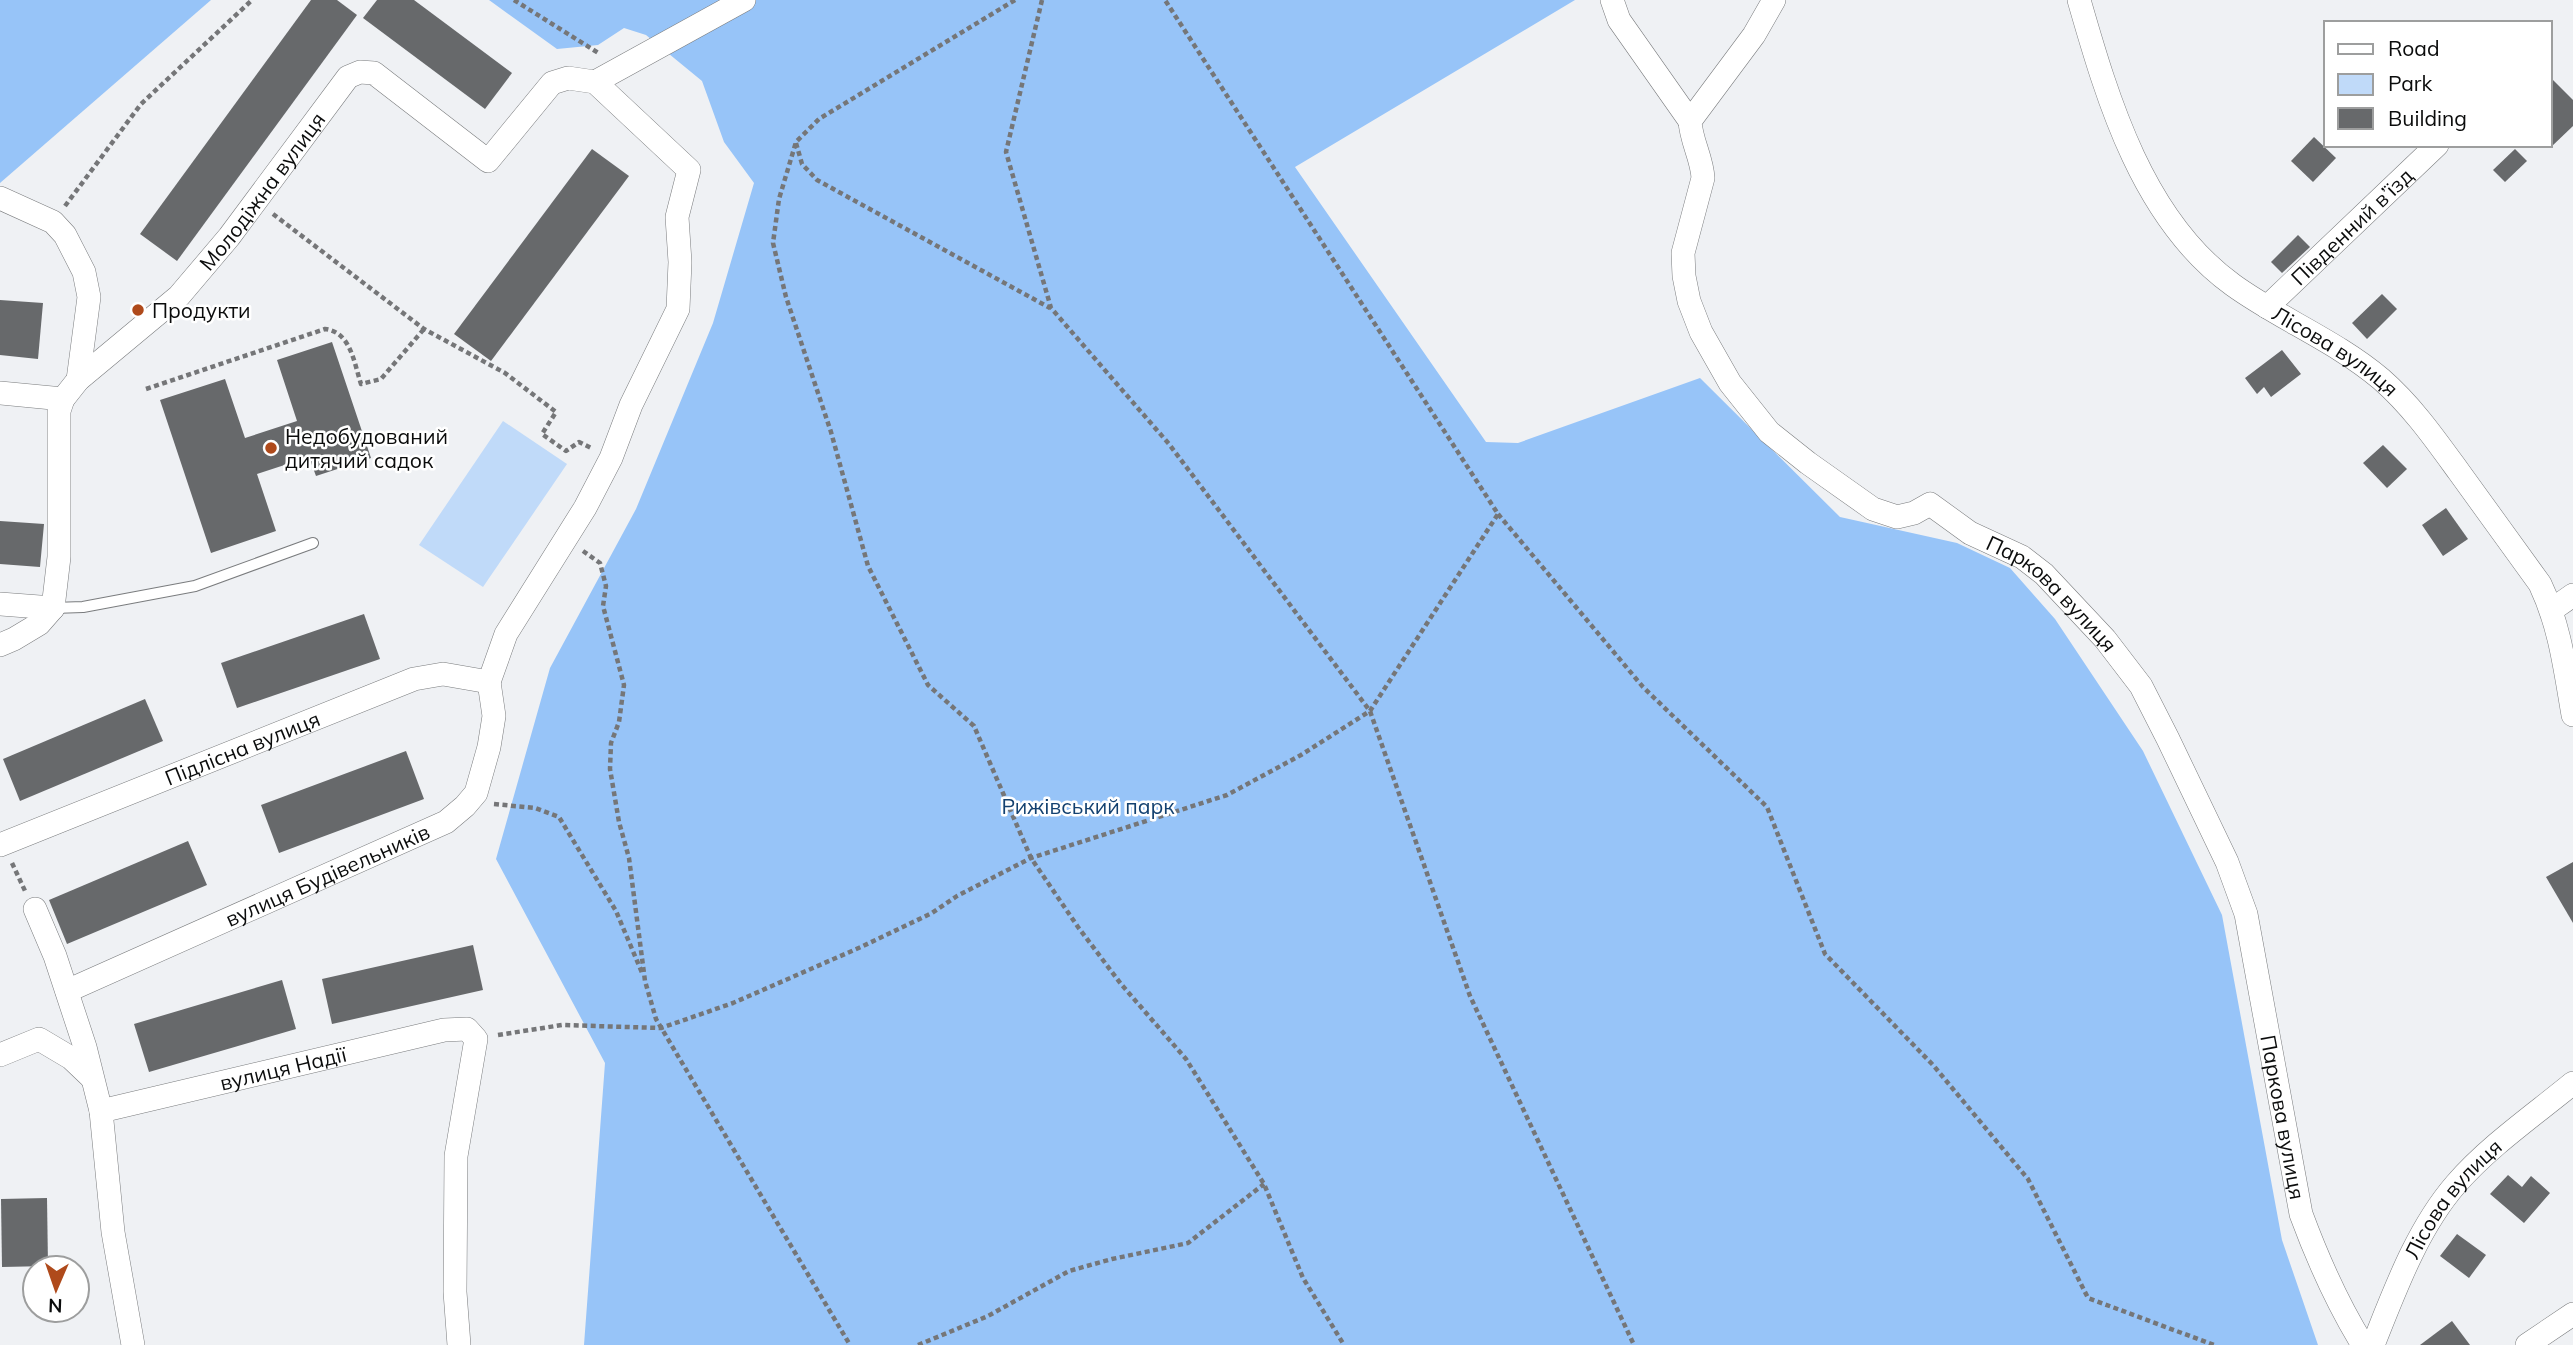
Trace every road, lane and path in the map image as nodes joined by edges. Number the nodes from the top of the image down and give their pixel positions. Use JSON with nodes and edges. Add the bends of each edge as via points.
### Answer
{"nodes":[{"id":1,"x":252,"y":0,"type":"edge"},
{"id":2,"x":514,"y":0,"type":"edge"},
{"id":3,"x":744,"y":0,"type":"edge"},
{"id":4,"x":1015,"y":0,"type":"edge"},
{"id":5,"x":1042,"y":0,"type":"edge"},
{"id":6,"x":1165,"y":0,"type":"edge"},
{"id":7,"x":1612,"y":0,"type":"edge"},
{"id":8,"x":1774,"y":0,"type":"edge"},
{"id":9,"x":2080,"y":0,"type":"edge"},
{"id":10,"x":622,"y":67,"type":"junction"},
{"id":11,"x":595,"y":82,"type":"junction"},
{"id":12,"x":1690,"y":121,"type":"junction"},
{"id":13,"x":796,"y":142,"type":"junction"},
{"id":14,"x":2435,"y":147,"type":"edge"},
{"id":15,"x":0,"y":198,"type":"edge"},
{"id":16,"x":256,"y":201,"type":"junction"},
{"id":17,"x":52,"y":222,"type":"junction"},
{"id":18,"x":2267,"y":307,"type":"junction"},
{"id":19,"x":1051,"y":308,"type":"junction"},
{"id":20,"x":424,"y":329,"type":"junction"},
{"id":21,"x":78,"y":380,"type":"junction"},
{"id":22,"x":146,"y":389,"type":"dead end"},
{"id":23,"x":0,"y":393,"type":"edge"},
{"id":24,"x":63,"y":398,"type":"junction"},
{"id":25,"x":579,"y":442,"type":"dead end"},
{"id":26,"x":1498,"y":514,"type":"junction"},
{"id":27,"x":569,"y":534,"type":"junction"},
{"id":28,"x":313,"y":543,"type":"dead end"},
{"id":29,"x":2573,"y":595,"type":"edge"},
{"id":30,"x":0,"y":604,"type":"edge"},
{"id":31,"x":53,"y":608,"type":"junction"},
{"id":32,"x":2553,"y":609,"type":"junction"},
{"id":33,"x":0,"y":645,"type":"edge"},
{"id":34,"x":489,"y":682,"type":"junction"},
{"id":35,"x":1370,"y":711,"type":"junction"},
{"id":36,"x":2573,"y":715,"type":"edge"},
{"id":37,"x":476,"y":793,"type":"junction"},
{"id":38,"x":1,"y":845,"type":"edge"},
{"id":39,"x":1031,"y":858,"type":"junction"},
{"id":40,"x":35,"y":909,"type":"joint"},
{"id":41,"x":645,"y":981,"type":"junction"},
{"id":42,"x":67,"y":991,"type":"junction"},
{"id":43,"x":661,"y":1028,"type":"junction"},
{"id":44,"x":471,"y":1034,"type":"junction"},
{"id":45,"x":0,"y":1055,"type":"edge"},
{"id":46,"x":93,"y":1078,"type":"junction"},
{"id":47,"x":2573,"y":1083,"type":"edge"},
{"id":48,"x":101,"y":1111,"type":"junction"},
{"id":49,"x":1264,"y":1184,"type":"junction"},
{"id":50,"x":2573,"y":1314,"type":"edge"},
{"id":51,"x":133,"y":1345,"type":"edge"},
{"id":52,"x":459,"y":1345,"type":"edge"},
{"id":53,"x":850,"y":1345,"type":"edge"},
{"id":54,"x":918,"y":1345,"type":"edge"},
{"id":55,"x":1344,"y":1345,"type":"edge"},
{"id":56,"x":1634,"y":1345,"type":"edge"},
{"id":57,"x":2214,"y":1345,"type":"edge"},
{"id":58,"x":2363,"y":1345,"type":"edge"},
{"id":59,"x":2374,"y":1345,"type":"edge"},
{"id":60,"x":2526,"y":1345,"type":"edge"}],
"edges":[{"from":1,"to":17,"type":"path","via":[[141,104]]},
{"from":2,"to":10,"type":"path"},
{"from":3,"to":10,"type":"street"},
{"from":4,"to":13,"type":"path","via":[[819,119]]},
{"from":5,"to":19,"type":"path","via":[[1006,152]]},
{"from":6,"to":26,"type":"path"},
{"from":7,"to":12,"type":"street","via":[[1619,20]]},
{"from":8,"to":12,"type":"street","via":[[1754,36]]},
{"from":9,"to":18,"type":"street","name":"Лісова вулиця","via":[[2113,112],[2163,208],[2212,268]]},
{"from":10,"to":11,"type":"street"},
{"from":11,"to":16,"type":"street","name":"Молодіжна вулиця","via":[[568,78],[552,83],[488,161],[374,73],[360,72],[348,77]]},
{"from":11,"to":27,"type":"street","via":[[689,170],[677,217],[678,309],[606,468]]},
{"from":12,"to":58,"type":"street","name":"Паркова вулиця","via":[[1703,178],[1683,253],[1689,301],[1701,332],[1750,409],[1788,448],[1873,509],[1897,517],[1930,504],[1970,533],[2022,557],[2071,602],[2141,686],[2227,862],[2246,914],[2301,1214],[2333,1293]]},
{"from":13,"to":19,"type":"path","via":[[802,164],[817,180]]},
{"from":13,"to":39,"type":"path","via":[[779,199],[774,243],[867,566],[929,685],[974,726]]},
{"from":14,"to":18,"type":"street","name":"Південний в’їзд"},
{"from":15,"to":17,"type":"street"},
{"from":16,"to":20,"type":"path"},
{"from":16,"to":21,"type":"street","name":"Молодіжна вулиця","via":[[179,296]]},
{"from":17,"to":21,"type":"street","via":[[65,235],[84,272],[89,297]]},
{"from":18,"to":32,"type":"street","name":"Лісова вулиця","via":[[2380,378],[2415,412],[2540,584]]},
{"from":19,"to":35,"type":"path","via":[[1169,444]]},
{"from":20,"to":22,"type":"path","via":[[381,379],[361,384],[344,338],[325,329]]},
{"from":20,"to":25,"type":"path","via":[[505,373],[556,412],[542,434],[566,451]]},
{"from":21,"to":24,"type":"street","name":"Молодіжна вулиця"},
{"from":23,"to":24,"type":"street"},
{"from":24,"to":31,"type":"street","via":[[59,411],[59,558]]},
{"from":26,"to":35,"type":"path"},
{"from":26,"to":57,"type":"path","via":[[1643,687],[1767,807],[1825,954],[1933,1065],[2028,1179],[2088,1298]]},
{"from":27,"to":34,"type":"street","via":[[506,634]]},
{"from":27,"to":41,"type":"path","via":[[600,563],[606,586],[603,606],[624,685],[610,769],[629,858]]},
{"from":28,"to":31,"type":"lane","via":[[195,586],[83,607]]},
{"from":29,"to":32,"type":"street"},
{"from":30,"to":31,"type":"street"},
{"from":31,"to":33,"type":"street","via":[[38,624]]},
{"from":32,"to":36,"type":"street","name":"Лісова вулиця"},
{"from":34,"to":37,"type":"street","name":"вулиця Будівельників","via":[[494,716]]},
{"from":34,"to":38,"type":"street","name":"Підлісна вулиця","via":[[443,674],[414,679]]},
{"from":35,"to":39,"type":"path","via":[[1227,795]]},
{"from":35,"to":56,"type":"path","via":[[1469,996]]},
{"from":37,"to":41,"type":"path","via":[[482,801],[535,808],[559,817],[616,911]]},
{"from":37,"to":42,"type":"street","name":"вулиця Будівельників","via":[[446,822]]},
{"from":38,"to":40,"type":"path"},
{"from":39,"to":43,"type":"path","via":[[861,947],[733,1003]]},
{"from":39,"to":49,"type":"path","via":[[1121,985],[1186,1059]]},
{"from":40,"to":42,"type":"street"},
{"from":41,"to":43,"type":"path"},
{"from":42,"to":46,"type":"street"},
{"from":43,"to":44,"type":"path","via":[[562,1025]]},
{"from":43,"to":53,"type":"path"},
{"from":44,"to":48,"type":"street","name":"вулиця Надії","via":[[444,1030]]},
{"from":44,"to":52,"type":"street","via":[[456,1156]]},
{"from":45,"to":46,"type":"street","via":[[39,1039]]},
{"from":46,"to":48,"type":"street"},
{"from":47,"to":59,"type":"street","name":"Лісова вулиця","via":[[2454,1185],[2397,1285]]},
{"from":48,"to":51,"type":"street","via":[[113,1233]]},
{"from":49,"to":54,"type":"path","via":[[1188,1243],[1069,1271],[988,1316]]},
{"from":49,"to":55,"type":"path","via":[[1303,1278]]},
{"from":50,"to":60,"type":"street"}]}
